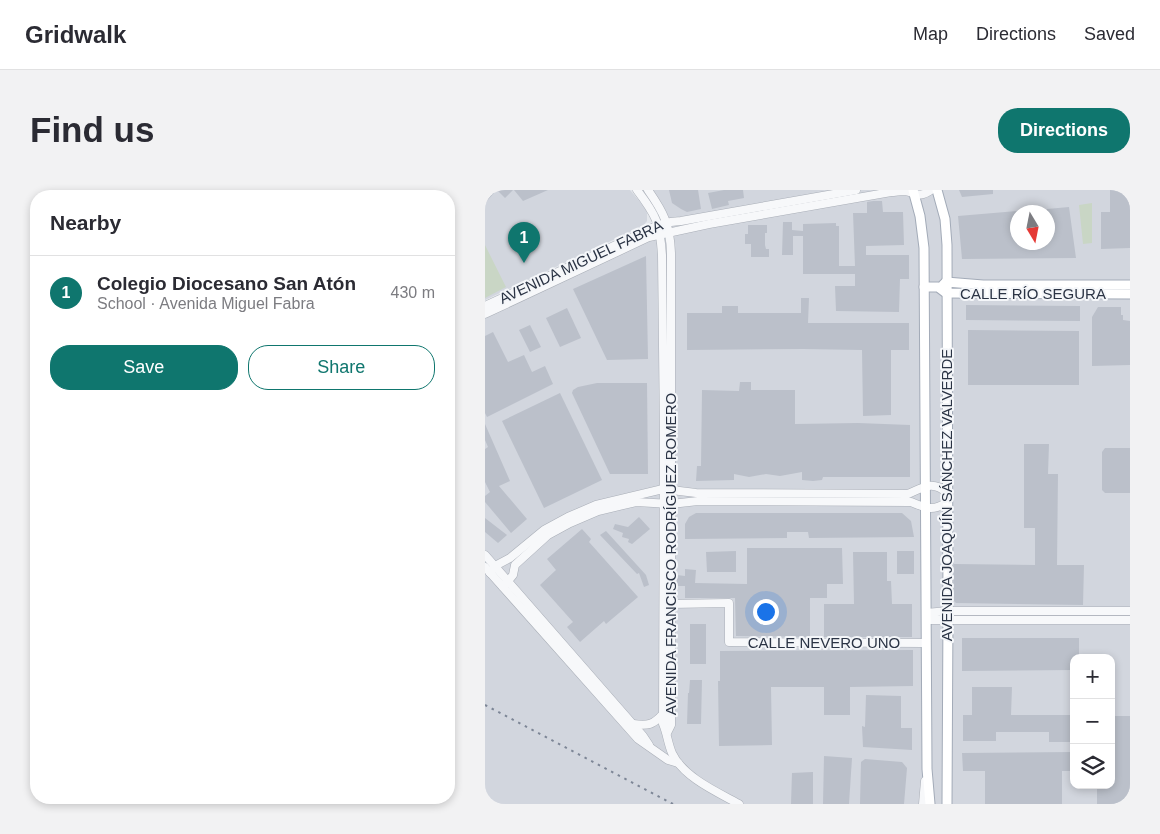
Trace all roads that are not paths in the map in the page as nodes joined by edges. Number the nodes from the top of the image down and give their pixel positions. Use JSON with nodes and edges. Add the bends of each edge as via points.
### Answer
{"nodes":[{"id":1,"x":637,"y":190,"type":"edge"},
{"id":2,"x":648,"y":190,"type":"edge"},
{"id":3,"x":856,"y":190,"type":"edge"},
{"id":4,"x":931,"y":190,"type":"edge"},
{"id":5,"x":937,"y":190,"type":"edge"},
{"id":6,"x":914,"y":192,"type":"edge"},
{"id":7,"x":667,"y":222,"type":"junction"},
{"id":8,"x":658,"y":224,"type":"junction"},
{"id":9,"x":669,"y":232,"type":"junction"},
{"id":10,"x":660,"y":235,"type":"junction"},
{"id":11,"x":1130,"y":284,"type":"edge"},
{"id":12,"x":924,"y":287,"type":"junction"},
{"id":13,"x":944,"y":287,"type":"junction"},
{"id":14,"x":983,"y":289,"type":"junction"},
{"id":15,"x":1096,"y":289,"type":"junction"},
{"id":16,"x":1130,"y":294,"type":"edge"},
{"id":17,"x":485,"y":306,"type":"edge"},
{"id":18,"x":947,"y":306,"type":"junction"},
{"id":19,"x":485,"y":314,"type":"edge"},
{"id":20,"x":925,"y":486,"type":"junction"},
{"id":21,"x":663,"y":490,"type":"junction"},
{"id":22,"x":681,"y":492,"type":"junction"},
{"id":23,"x":947,"y":498,"type":"junction"},
{"id":24,"x":681,"y":503,"type":"junction"},
{"id":25,"x":614,"y":504,"type":"junction"},
{"id":26,"x":654,"y":504,"type":"junction"},
{"id":27,"x":667,"y":504,"type":"junction"},
{"id":28,"x":925,"y":508,"type":"junction"},
{"id":29,"x":541,"y":537,"type":"junction"},
{"id":30,"x":485,"y":555,"type":"edge"},
{"id":31,"x":510,"y":558,"type":"junction"},
{"id":32,"x":516,"y":564,"type":"junction"},
{"id":33,"x":492,"y":566,"type":"edge"},
{"id":34,"x":508,"y":581,"type":"junction"},
{"id":35,"x":671,"y":604,"type":"junction"},
{"id":36,"x":1130,"y":612,"type":"edge"},
{"id":37,"x":948,"y":616,"type":"junction"},
{"id":38,"x":926,"y":617,"type":"junction"},
{"id":39,"x":1130,"y":620,"type":"edge"},
{"id":40,"x":925,"y":643,"type":"junction"},
{"id":41,"x":663,"y":714,"type":"junction"},
{"id":42,"x":633,"y":724,"type":"junction"},
{"id":43,"x":667,"y":733,"type":"junction"},
{"id":44,"x":652,"y":749,"type":"junction"},
{"id":45,"x":678,"y":763,"type":"junction"},
{"id":46,"x":927,"y":769,"type":"junction"},
{"id":47,"x":947,"y":803,"type":"edge"},
{"id":48,"x":739,"y":804,"type":"edge"},
{"id":49,"x":923,"y":804,"type":"edge"},
{"id":50,"x":930,"y":804,"type":"edge"}],
"edges":[{"from":1,"to":8,"type":"street","name":"AVENIDA FRANCISCO RODRÍGUEZ ROMERO"},
{"from":2,"to":7,"type":"street","name":"AVENIDA FRANCISCO RODRÍGUEZ ROMERO"},
{"from":3,"to":7,"type":"street","name":"AVENIDA MIGUEL FABRA"},
{"from":4,"to":6,"type":"street","name":"AVENIDA MIGUEL FABRA","via":[[927,193]]},
{"from":5,"to":13,"type":"main road","name":"AVENIDA JOAQUÍN SÁNCHEZ VALVERDE","via":[[945,219],[947,245]]},
{"from":6,"to":9,"type":"street","name":"AVENIDA MIGUEL FABRA","via":[[891,192]]},
{"from":6,"to":12,"type":"main road","name":"AVENIDA JOAQUÍN SÁNCHEZ VALVERDE","via":[[924,248]]},
{"from":7,"to":8,"type":"street","name":"AVENIDA MIGUEL FABRA"},
{"from":7,"to":9,"type":"street","name":"AVENIDA FRANCISCO RODRÍGUEZ ROMERO"},
{"from":8,"to":10,"type":"street","name":"AVENIDA FRANCISCO RODRÍGUEZ ROMERO"},
{"from":8,"to":17,"type":"street","name":"AVENIDA MIGUEL FABRA"},
{"from":9,"to":10,"type":"street","name":"AVENIDA MIGUEL FABRA"},
{"from":9,"to":21,"type":"street","name":"AVENIDA FRANCISCO RODRÍGUEZ ROMERO"},
{"from":10,"to":19,"type":"street","name":"AVENIDA MIGUEL FABRA","via":[[649,237]]},
{"from":10,"to":21,"type":"street","name":"AVENIDA FRANCISCO RODRÍGUEZ ROMERO"},
{"from":11,"to":15,"type":"main road","name":"CALLE RÍO SEGURA"},
{"from":12,"to":13,"type":"main road","name":"CALLE RÍO SEGURA"},
{"from":12,"to":20,"type":"main road","name":"AVENIDA JOAQUÍN SÁNCHEZ VALVERDE"},
{"from":13,"to":14,"type":"main road","name":"CALLE RÍO SEGURA"},
{"from":13,"to":18,"type":"main road","name":"AVENIDA JOAQUÍN SÁNCHEZ VALVERDE"},
{"from":14,"to":15,"type":"main road","name":"CALLE RÍO SEGURA"},
{"from":14,"to":18,"type":"main road","via":[[955,297]]},
{"from":15,"to":16,"type":"main road","name":"CALLE RÍO SEGURA"},
{"from":18,"to":23,"type":"main road","name":"AVENIDA JOAQUÍN SÁNCHEZ VALVERDE"},
{"from":20,"to":22,"type":"street","via":[[908,494]]},
{"from":20,"to":23,"type":"street","via":[[941,488]]},
{"from":20,"to":28,"type":"main road","name":"AVENIDA JOAQUÍN SÁNCHEZ VALVERDE"},
{"from":21,"to":22,"type":"street"},
{"from":21,"to":25,"type":"street"},
{"from":21,"to":26,"type":"street","name":"AVENIDA FRANCISCO RODRÍGUEZ ROMERO","via":[[653,498]]},
{"from":21,"to":27,"type":"street","name":"AVENIDA FRANCISCO RODRÍGUEZ ROMERO"},
{"from":22,"to":24,"type":"street","name":"AVENIDA FRANCISCO RODRÍGUEZ ROMERO"},
{"from":23,"to":28,"type":"street","via":[[940,507]]},
{"from":23,"to":37,"type":"main road","name":"AVENIDA JOAQUÍN SÁNCHEZ VALVERDE"},
{"from":24,"to":27,"type":"street"},
{"from":24,"to":28,"type":"street","via":[[911,502]]},
{"from":25,"to":26,"type":"street"},
{"from":25,"to":29,"type":"street","via":[[596,505],[568,517]]},
{"from":26,"to":27,"type":"street"},
{"from":27,"to":35,"type":"street","name":"AVENIDA FRANCISCO RODRÍGUEZ ROMERO"},
{"from":27,"to":41,"type":"street","name":"AVENIDA FRANCISCO RODRÍGUEZ ROMERO"},
{"from":28,"to":38,"type":"main road","name":"AVENIDA JOAQUÍN SÁNCHEZ VALVERDE"},
{"from":29,"to":31,"type":"street"},
{"from":29,"to":32,"type":"street"},
{"from":30,"to":31,"type":"street"},
{"from":30,"to":33,"type":"street"},
{"from":31,"to":32,"type":"street"},
{"from":31,"to":33,"type":"street"},
{"from":32,"to":34,"type":"street"},
{"from":33,"to":34,"type":"street","via":[[496,580]]},
{"from":33,"to":34,"type":"street","via":[[507,564]]},
{"from":34,"to":42,"type":"street"},
{"from":34,"to":44,"type":"street","via":[[638,739]]},
{"from":35,"to":40,"type":"street","name":"CALLE NEVERO UNO","via":[[729,603],[729,642]]},
{"from":35,"to":43,"type":"street","name":"AVENIDA FRANCISCO RODRÍGUEZ ROMERO","via":[[671,725]]},
{"from":36,"to":37,"type":"street"},
{"from":37,"to":38,"type":"street"},
{"from":37,"to":39,"type":"street"},
{"from":37,"to":47,"type":"main road","name":"AVENIDA JOAQUÍN SÁNCHEZ VALVERDE"},
{"from":38,"to":40,"type":"main road","name":"AVENIDA JOAQUÍN SÁNCHEZ VALVERDE"},
{"from":40,"to":46,"type":"main road","name":"AVENIDA JOAQUÍN SÁNCHEZ VALVERDE"},
{"from":41,"to":42,"type":"street","via":[[656,722]]},
{"from":41,"to":43,"type":"street","name":"AVENIDA FRANCISCO RODRÍGUEZ ROMERO"},
{"from":42,"to":44,"type":"street"},
{"from":43,"to":45,"type":"street"},
{"from":44,"to":45,"type":"street"},
{"from":45,"to":48,"type":"street","via":[[700,782]]},
{"from":46,"to":49,"type":"street","name":"AVENIDA JOAQUÍN SÁNCHEZ VALVERDE"},
{"from":46,"to":50,"type":"main road","name":"AVENIDA JOAQUÍN SÁNCHEZ VALVERDE"}]}
